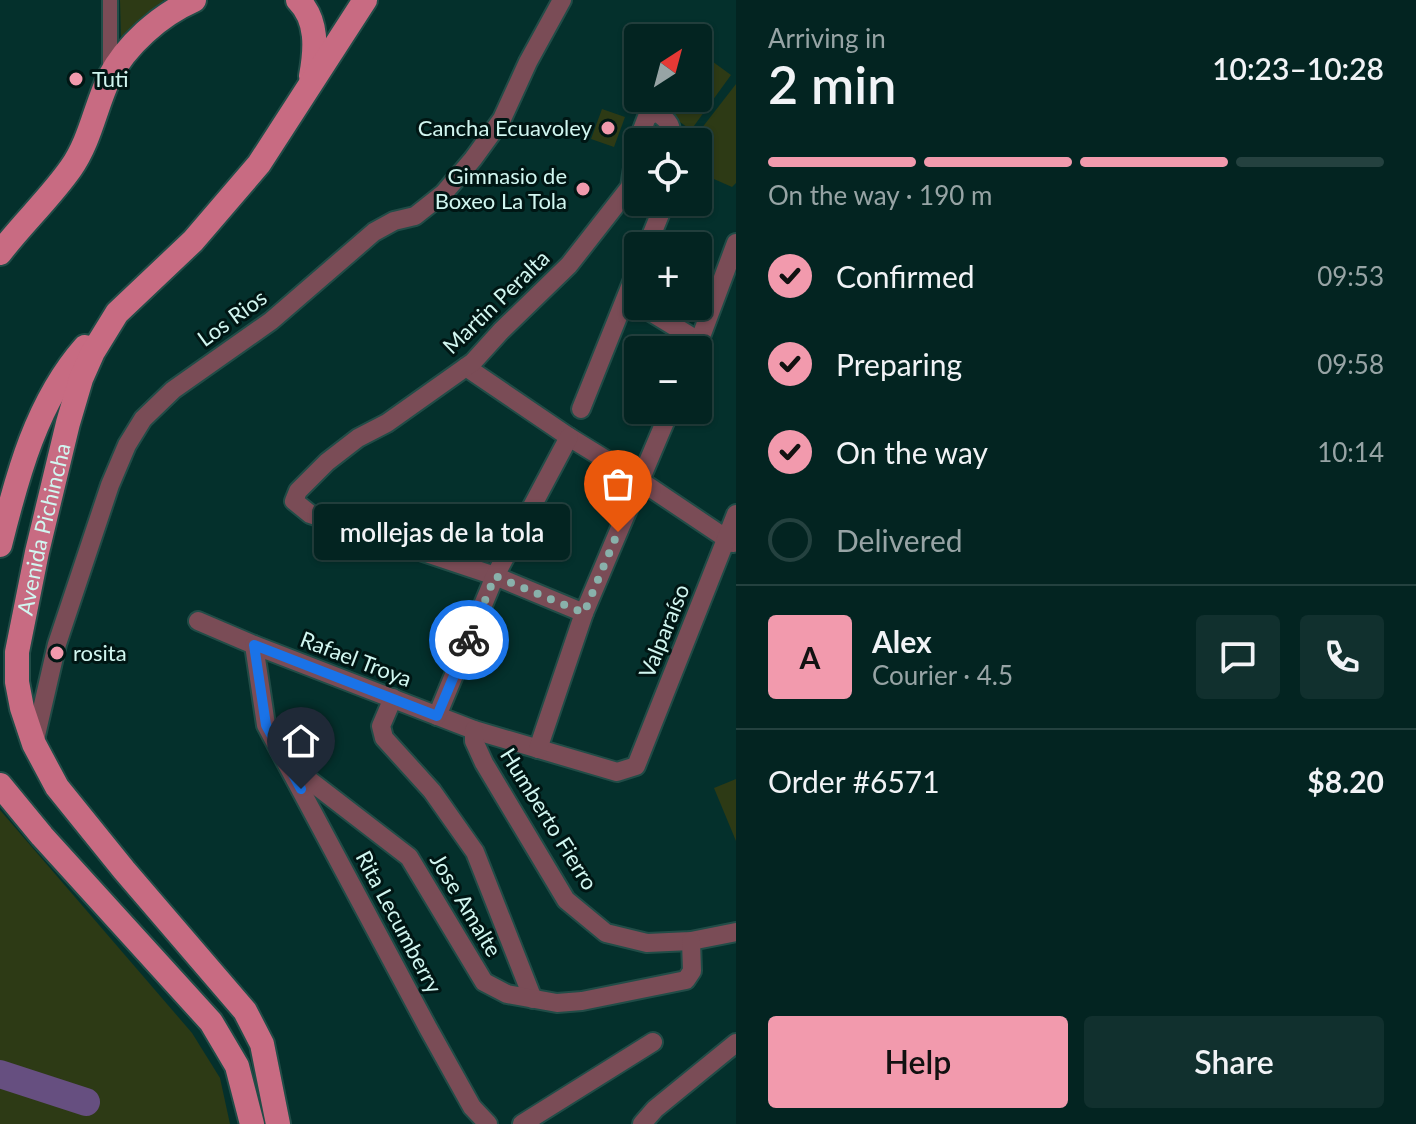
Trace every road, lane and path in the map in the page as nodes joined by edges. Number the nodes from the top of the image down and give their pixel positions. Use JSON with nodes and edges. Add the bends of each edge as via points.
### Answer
{"nodes":[{"id":1,"x":110,"y":0,"type":"edge"},
{"id":2,"x":298,"y":0,"type":"edge"},
{"id":3,"x":365,"y":0,"type":"edge"},
{"id":4,"x":562,"y":0,"type":"edge"},
{"id":5,"x":183,"y":2,"type":"edge"},
{"id":6,"x":110,"y":78,"type":"junction"},
{"id":7,"x":310,"y":82,"type":"junction"},
{"id":8,"x":641,"y":128,"type":"edge"},
{"id":9,"x":672,"y":128,"type":"edge"},
{"id":10,"x":624,"y":195,"type":"edge"},
{"id":11,"x":736,"y":243,"type":"edge"},
{"id":12,"x":0,"y":253,"type":"edge"},
{"id":13,"x":117,"y":313,"type":"junction"},
{"id":14,"x":626,"y":320,"type":"edge"},
{"id":15,"x":661,"y":320,"type":"edge"},
{"id":16,"x":684,"y":336,"type":"edge"},
{"id":17,"x":702,"y":336,"type":"edge"},
{"id":18,"x":466,"y":367,"type":"junction"},
{"id":19,"x":581,"y":409,"type":"dead end"},
{"id":20,"x":664,"y":424,"type":"edge"},
{"id":21,"x":569,"y":437,"type":"junction"},
{"id":22,"x":639,"y":480,"type":"junction"},
{"id":23,"x":736,"y":514,"type":"edge"},
{"id":24,"x":731,"y":542,"type":"edge"},
{"id":25,"x":0,"y":545,"type":"edge"},
{"id":26,"x":495,"y":576,"type":"junction"},
{"id":27,"x":584,"y":613,"type":"junction"},
{"id":28,"x":198,"y":621,"type":"dead end"},
{"id":29,"x":254,"y":645,"type":"junction"},
{"id":30,"x":393,"y":698,"type":"junction"},
{"id":31,"x":437,"y":716,"type":"junction"},
{"id":32,"x":474,"y":730,"type":"junction"},
{"id":33,"x":34,"y":744,"type":"junction"},
{"id":34,"x":538,"y":749,"type":"junction"},
{"id":35,"x":287,"y":763,"type":"junction"},
{"id":36,"x":636,"y":766,"type":"joint"},
{"id":37,"x":0,"y":785,"type":"edge"},
{"id":38,"x":736,"y":932,"type":"edge"},
{"id":39,"x":691,"y":941,"type":"junction"},
{"id":40,"x":533,"y":999,"type":"junction"},
{"id":41,"x":653,"y":1042,"type":"dead end"},
{"id":42,"x":736,"y":1043,"type":"edge"},
{"id":43,"x":249,"y":1119,"type":"edge"},
{"id":44,"x":278,"y":1124,"type":"edge"},
{"id":45,"x":488,"y":1124,"type":"edge"},
{"id":46,"x":522,"y":1124,"type":"edge"},
{"id":47,"x":642,"y":1124,"type":"edge"}],
"edges":[{"from":1,"to":6,"type":"street"},
{"from":2,"to":7,"type":"main road","via":[[314,32]]},
{"from":3,"to":7,"type":"main road","name":"Avenida Pichincha"},
{"from":4,"to":33,"type":"street","name":"Los Rios","via":[[502,119],[444,193],[415,216],[374,232],[271,321],[173,390],[143,419],[110,485],[62,629]]},
{"from":5,"to":6,"type":"main road","via":[[138,39]]},
{"from":6,"to":12,"type":"main road","via":[[72,166]]},
{"from":7,"to":13,"type":"main road","name":"Avenida Pichincha","via":[[259,164],[193,241]]},
{"from":8,"to":9,"type":"street","name":"Martin Peralta","via":[[656,112]]},
{"from":10,"to":18,"type":"street","name":"Martin Peralta","via":[[569,265]]},
{"from":11,"to":17,"type":"street"},
{"from":13,"to":25,"type":"main road","via":[[80,353],[50,400],[20,470]]},
{"from":13,"to":33,"type":"main road","name":"Avenida Pichincha","via":[[81,379],[19,637],[19,695]]},
{"from":14,"to":19,"type":"street"},
{"from":15,"to":16,"type":"street"},
{"from":18,"to":21,"type":"street"},
{"from":18,"to":26,"type":"street","name":"Martin Peralta","via":[[327,462],[294,501],[310,514]]},
{"from":20,"to":22,"type":"street"},
{"from":21,"to":22,"type":"street"},
{"from":21,"to":26,"type":"street"},
{"from":22,"to":24,"type":"street"},
{"from":22,"to":27,"type":"street"},
{"from":23,"to":24,"type":"street","name":"Valparaíso"},
{"from":24,"to":36,"type":"street","name":"Valparaíso"},
{"from":26,"to":27,"type":"street"},
{"from":26,"to":31,"type":"street"},
{"from":27,"to":34,"type":"street"},
{"from":28,"to":29,"type":"street","name":"Rafael Troya"},
{"from":29,"to":30,"type":"street","name":"Rafael Troya"},
{"from":29,"to":35,"type":"street","name":"Rita Lecumberry","via":[[266,725]]},
{"from":30,"to":31,"type":"street","name":"Rafael Troya"},
{"from":30,"to":40,"type":"street","via":[[381,726],[384,738],[432,791],[475,852]]},
{"from":31,"to":32,"type":"street","name":"Rafael Troya"},
{"from":32,"to":34,"type":"street","name":"Rafael Troya"},
{"from":32,"to":39,"type":"street","name":"Humberto Fierro","via":[[484,763],[566,900],[606,933],[647,943]]},
{"from":33,"to":44,"type":"main road","name":"Avenida Pichincha","via":[[64,798],[253,1022],[266,1058]]},
{"from":34,"to":36,"type":"street","name":"Rafael Troya","via":[[617,772]]},
{"from":35,"to":40,"type":"street","name":"Jose Amalte","via":[[409,857],[484,982]]},
{"from":35,"to":45,"type":"street","name":"Rita Lecumberry","via":[[428,1028],[472,1107]]},
{"from":37,"to":43,"type":"main road","via":[[211,1022],[237,1066]]},
{"from":38,"to":39,"type":"street","name":"Humberto Fierro"},
{"from":39,"to":40,"type":"street","name":"Jose Amalte","via":[[692,971],[686,980],[582,1001]]},
{"from":41,"to":46,"type":"street"},
{"from":42,"to":47,"type":"street"}]}
